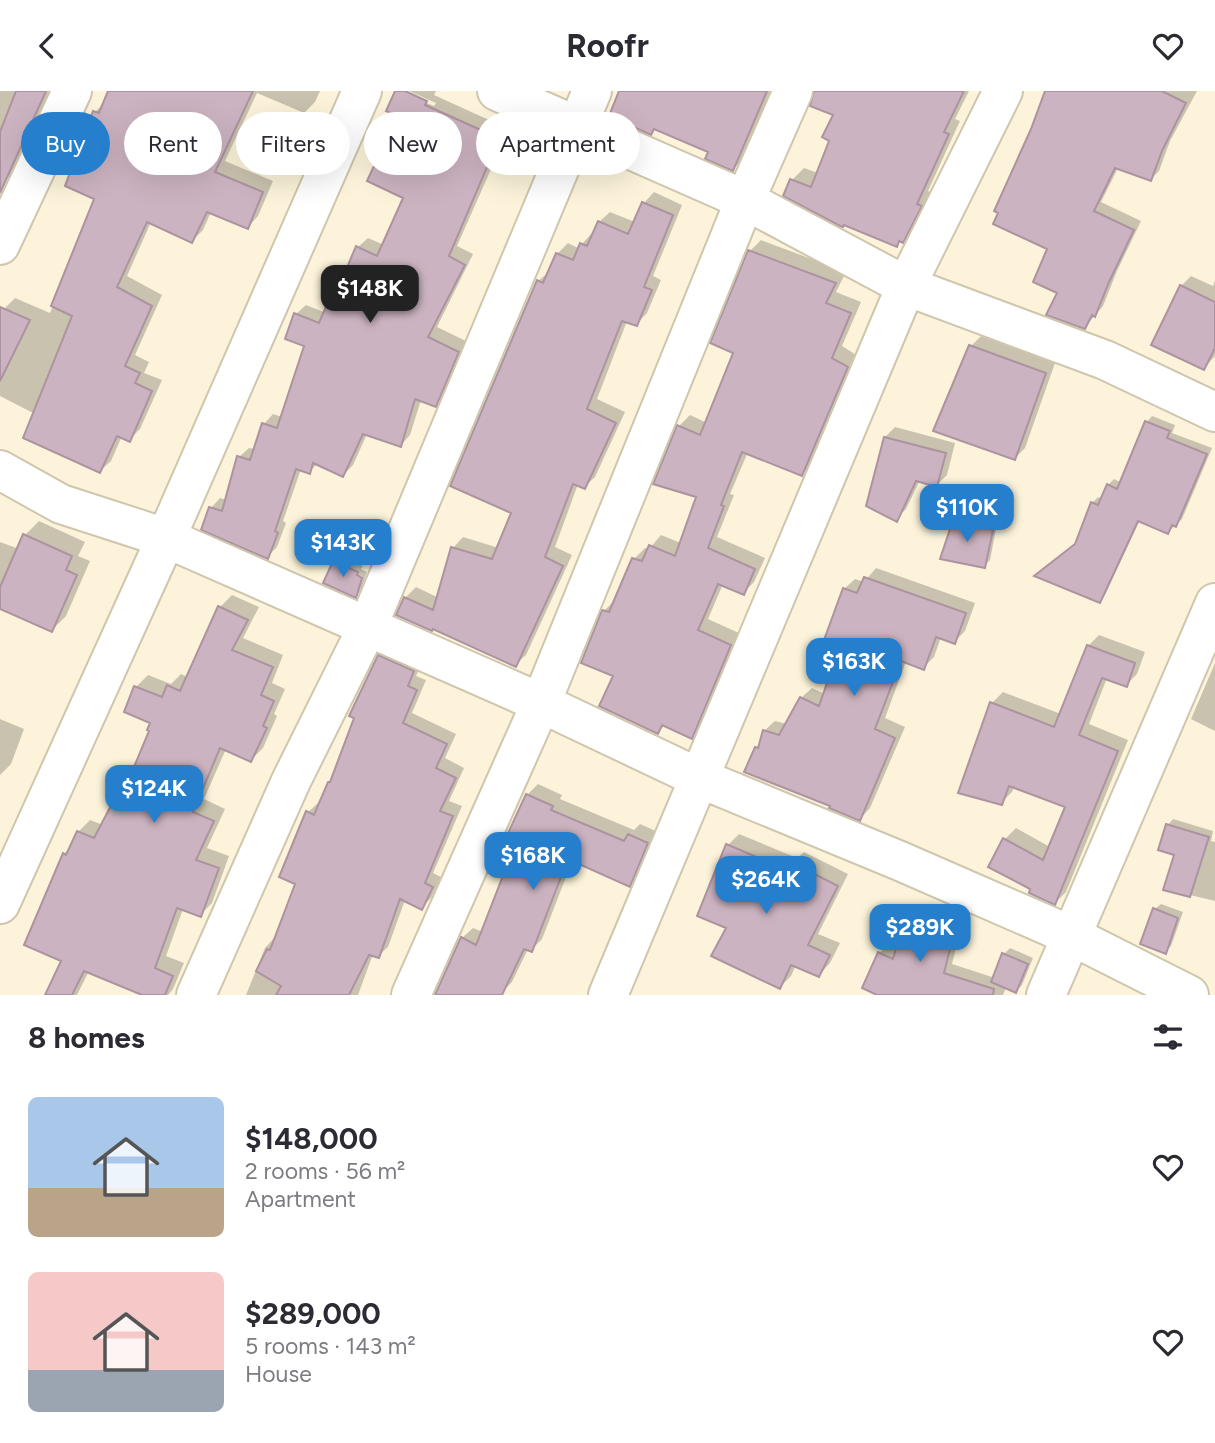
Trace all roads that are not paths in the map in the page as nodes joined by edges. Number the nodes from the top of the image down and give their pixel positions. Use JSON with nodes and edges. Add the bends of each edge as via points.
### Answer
{"nodes":[{"id":1,"x":72,"y":91,"type":"edge"},
{"id":2,"x":362,"y":91,"type":"edge"},
{"id":3,"x":497,"y":91,"type":"edge"},
{"id":4,"x":592,"y":91,"type":"edge"},
{"id":5,"x":793,"y":91,"type":"edge"},
{"id":6,"x":1003,"y":91,"type":"edge"},
{"id":7,"x":545,"y":112,"type":"edge"},
{"id":8,"x":583,"y":112,"type":"edge"},
{"id":9,"x":640,"y":154,"type":"edge"},
{"id":10,"x":557,"y":175,"type":"edge"},
{"id":11,"x":745,"y":200,"type":"junction"},
{"id":12,"x":0,"y":245,"type":"edge"},
{"id":13,"x":906,"y":286,"type":"junction"},
{"id":14,"x":1215,"y":412,"type":"edge"},
{"id":15,"x":0,"y":470,"type":"edge"},
{"id":16,"x":166,"y":538,"type":"junction"},
{"id":17,"x":1215,"y":603,"type":"edge"},
{"id":18,"x":367,"y":628,"type":"junction"},
{"id":19,"x":541,"y":703,"type":"junction"},
{"id":20,"x":699,"y":778,"type":"junction"},
{"id":21,"x":0,"y":904,"type":"edge"},
{"id":22,"x":1072,"y":936,"type":"junction"},
{"id":23,"x":196,"y":995,"type":"edge"},
{"id":24,"x":411,"y":995,"type":"edge"},
{"id":25,"x":608,"y":995,"type":"edge"},
{"id":26,"x":1046,"y":995,"type":"edge"},
{"id":27,"x":1189,"y":995,"type":"edge"}],
"edges":[{"from":1,"to":12,"type":"street"},
{"from":2,"to":16,"type":"street"},
{"from":3,"to":7,"type":"street"},
{"from":4,"to":8,"type":"street"},
{"from":5,"to":11,"type":"street"},
{"from":6,"to":13,"type":"street"},
{"from":9,"to":11,"type":"street"},
{"from":10,"to":18,"type":"street"},
{"from":11,"to":13,"type":"street"},
{"from":11,"to":19,"type":"street"},
{"from":13,"to":14,"type":"street","via":[[1105,361]]},
{"from":13,"to":20,"type":"street"},
{"from":15,"to":16,"type":"street","via":[[61,504]]},
{"from":16,"to":18,"type":"street"},
{"from":16,"to":21,"type":"street"},
{"from":17,"to":22,"type":"street"},
{"from":18,"to":19,"type":"street"},
{"from":18,"to":23,"type":"street","via":[[291,781]]},
{"from":19,"to":20,"type":"street"},
{"from":19,"to":24,"type":"street"},
{"from":20,"to":22,"type":"street"},
{"from":20,"to":25,"type":"street"},
{"from":22,"to":26,"type":"street"},
{"from":22,"to":27,"type":"street"}]}
